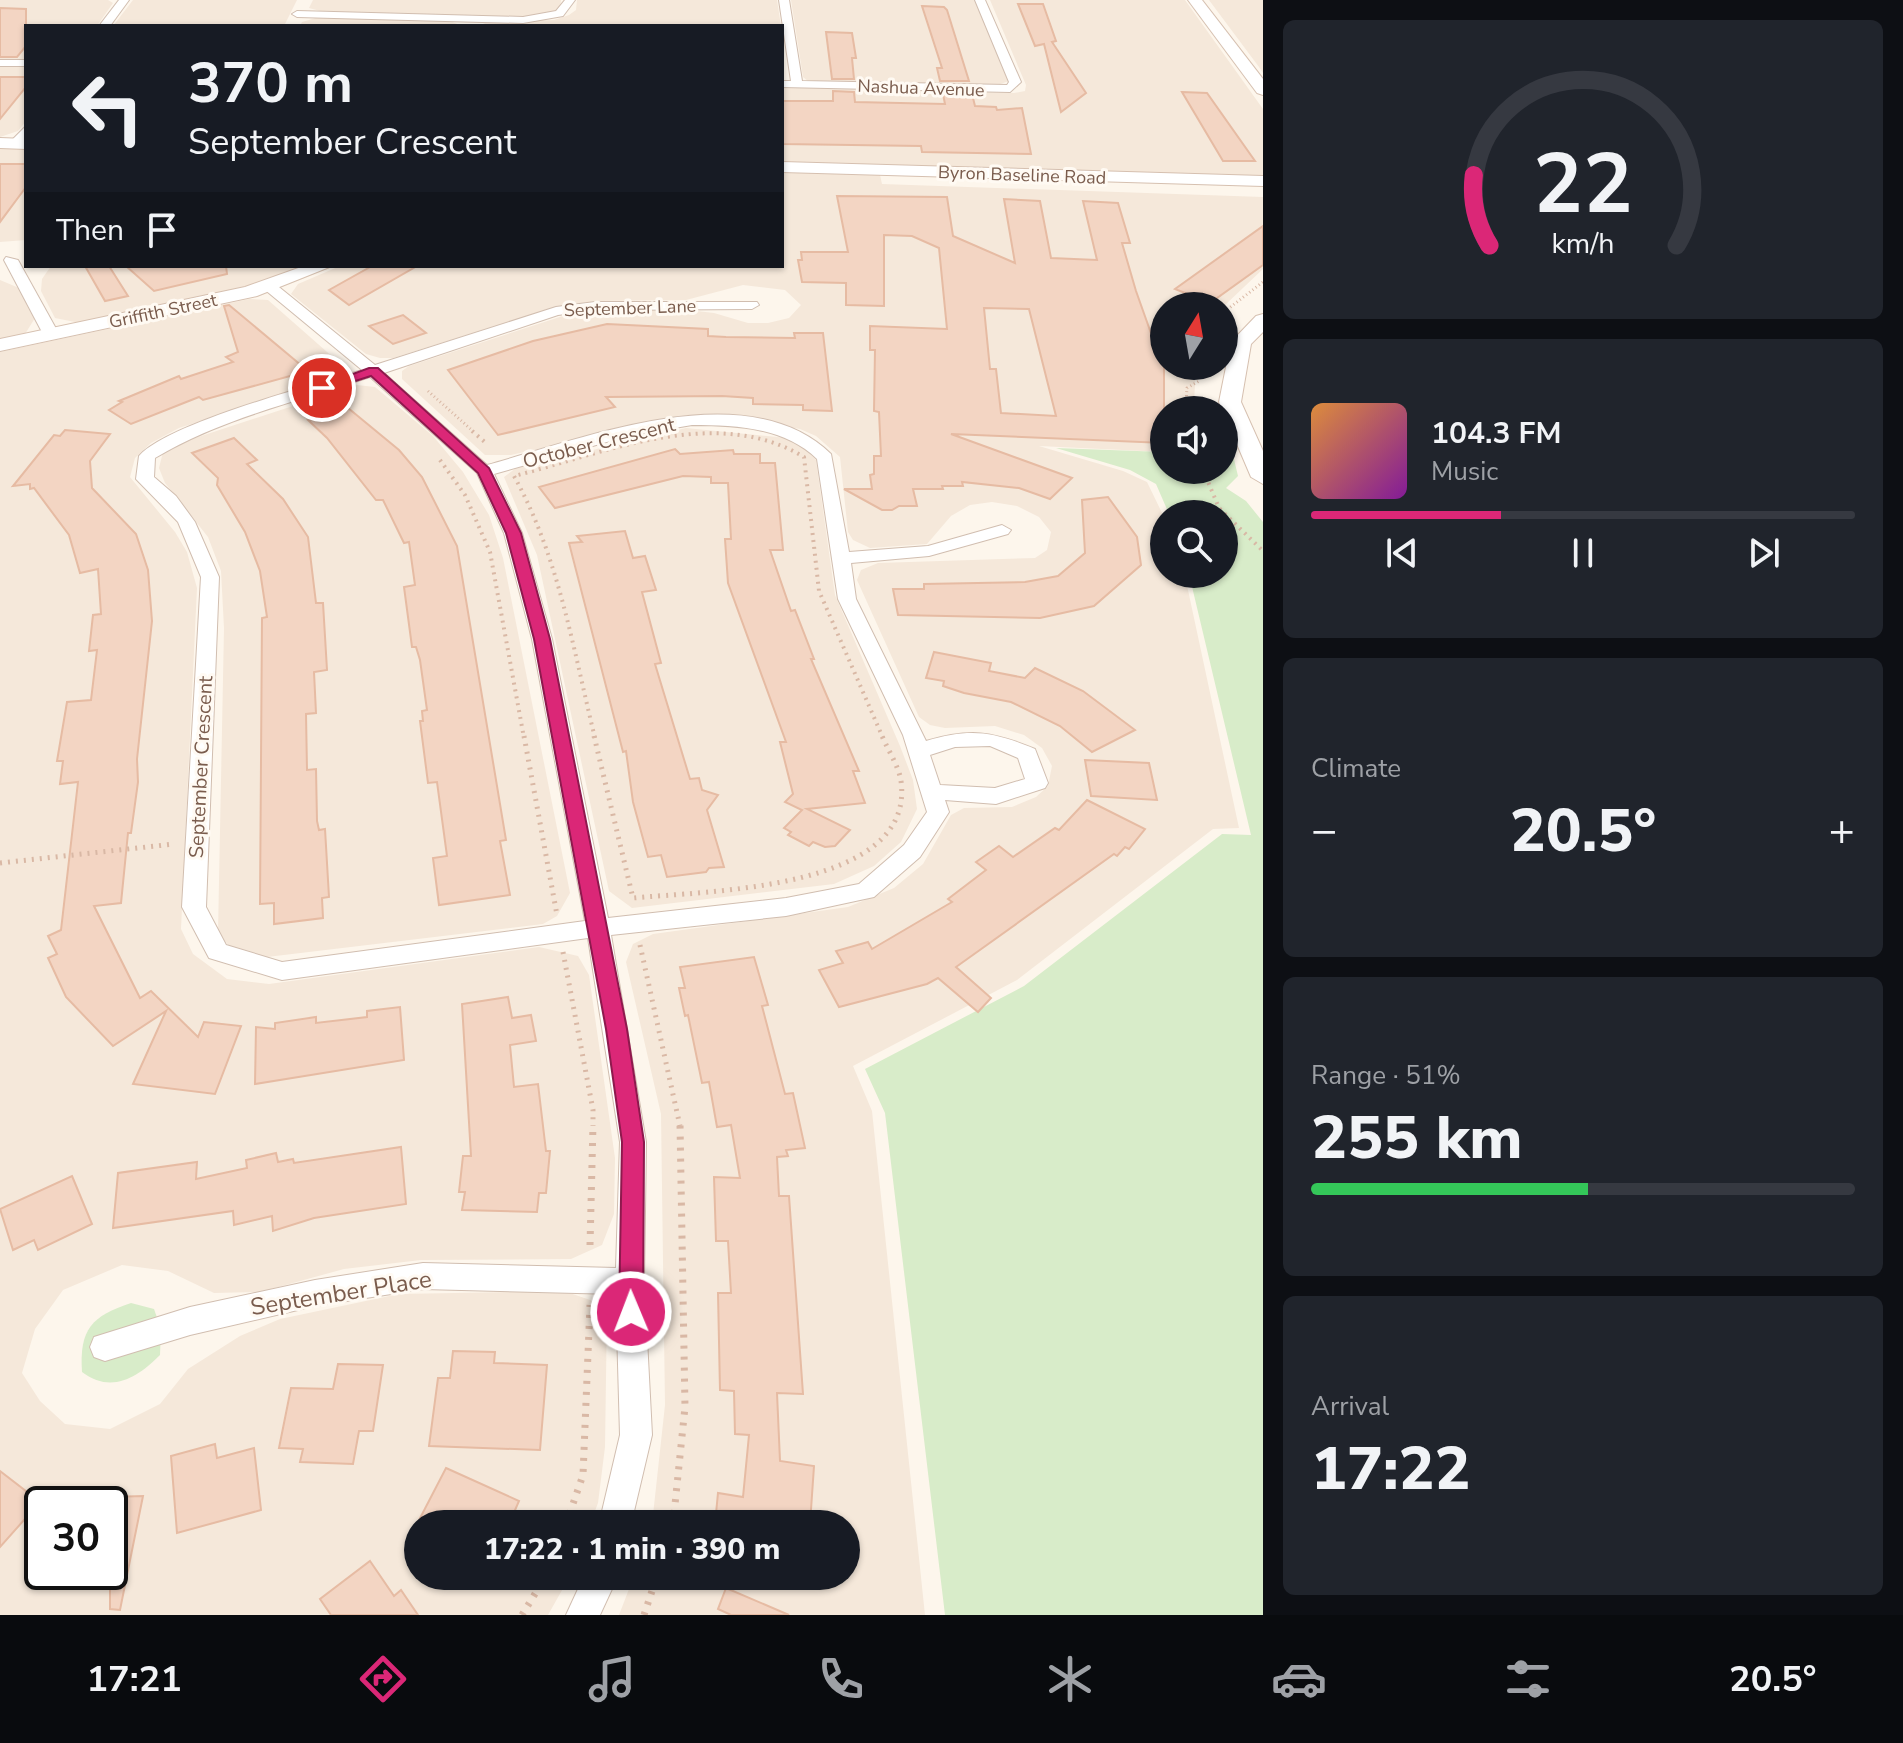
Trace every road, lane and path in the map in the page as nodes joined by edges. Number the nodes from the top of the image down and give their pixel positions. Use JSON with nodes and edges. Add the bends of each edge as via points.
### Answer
{"nodes":[{"id":1,"x":124,"y":0,"type":"edge"},
{"id":2,"x":304,"y":0,"type":"edge"},
{"id":3,"x":570,"y":0,"type":"edge"},
{"id":4,"x":784,"y":0,"type":"edge"},
{"id":5,"x":980,"y":0,"type":"edge"},
{"id":6,"x":1195,"y":0,"type":"edge"},
{"id":7,"x":297,"y":14,"type":"junction"},
{"id":8,"x":472,"y":22,"type":"edge"},
{"id":9,"x":106,"y":24,"type":"edge"},
{"id":10,"x":292,"y":24,"type":"edge"},
{"id":11,"x":0,"y":63,"type":"edge"},
{"id":12,"x":24,"y":63,"type":"edge"},
{"id":13,"x":784,"y":84,"type":"edge"},
{"id":14,"x":797,"y":84,"type":"junction"},
{"id":15,"x":1263,"y":90,"type":"edge"},
{"id":16,"x":784,"y":167,"type":"edge"},
{"id":17,"x":1263,"y":181,"type":"edge"},
{"id":18,"x":11,"y":260,"type":"dead end"},
{"id":19,"x":317,"y":268,"type":"edge"},
{"id":20,"x":1263,"y":282,"type":"edge"},
{"id":21,"x":269,"y":286,"type":"junction"},
{"id":22,"x":1238,"y":301,"type":"edge"},
{"id":23,"x":752,"y":305,"type":"dead end"},
{"id":24,"x":1263,"y":320,"type":"edge"},
{"id":25,"x":51,"y":334,"type":"junction"},
{"id":26,"x":0,"y":345,"type":"edge"},
{"id":27,"x":373,"y":371,"type":"junction"},
{"id":28,"x":1199,"y":380,"type":"edge"},
{"id":29,"x":1186,"y":396,"type":"edge"},
{"id":30,"x":438,"y":458,"type":"dead end"},
{"id":31,"x":484,"y":471,"type":"junction"},
{"id":32,"x":1263,"y":477,"type":"edge"},
{"id":33,"x":1209,"y":484,"type":"edge"},
{"id":34,"x":1002,"y":530,"type":"dead end"},
{"id":35,"x":1263,"y":551,"type":"edge"},
{"id":36,"x":839,"y":558,"type":"junction"},
{"id":37,"x":918,"y":751,"type":"junction"},
{"id":38,"x":932,"y":792,"type":"junction"},
{"id":39,"x":179,"y":843,"type":"dead end"},
{"id":40,"x":0,"y":863,"type":"edge"},
{"id":41,"x":633,"y":898,"type":"joint"},
{"id":42,"x":557,"y":916,"type":"dead end"},
{"id":43,"x":598,"y":928,"type":"junction"},
{"id":44,"x":640,"y":945,"type":"dead end"},
{"id":45,"x":563,"y":951,"type":"dead end"},
{"id":46,"x":590,"y":1245,"type":"dead end"},
{"id":47,"x":630,"y":1281,"type":"junction"},
{"id":48,"x":590,"y":1300,"type":"dead end"},
{"id":49,"x":105,"y":1347,"type":"dead end"},
{"id":50,"x":571,"y":1510,"type":"edge"},
{"id":51,"x":618,"y":1510,"type":"edge"},
{"id":52,"x":674,"y":1510,"type":"edge"},
{"id":53,"x":537,"y":1590,"type":"edge"},
{"id":54,"x":595,"y":1590,"type":"edge"},
{"id":55,"x":652,"y":1590,"type":"edge"},
{"id":56,"x":522,"y":1615,"type":"edge"},
{"id":57,"x":583,"y":1615,"type":"edge"},
{"id":58,"x":644,"y":1615,"type":"edge"}],
"edges":[{"from":1,"to":9,"type":"street"},
{"from":2,"to":7,"type":"street"},
{"from":3,"to":8,"type":"street","via":[[559,14],[543,18]]},
{"from":4,"to":14,"type":"street"},
{"from":5,"to":14,"type":"street","name":"Nashua Avenue","via":[[1015,82],[1010,89]]},
{"from":6,"to":15,"type":"main road"},
{"from":7,"to":8,"type":"street"},
{"from":7,"to":10,"type":"street"},
{"from":11,"to":12,"type":"street"},
{"from":13,"to":14,"type":"street","name":"Nashua Avenue"},
{"from":16,"to":17,"type":"main road","name":"Byron Baseline Road"},
{"from":18,"to":25,"type":"street"},
{"from":19,"to":21,"type":"main road","name":"Griffith Street"},
{"from":20,"to":22,"type":"path"},
{"from":21,"to":25,"type":"main road","name":"Griffith Street"},
{"from":21,"to":27,"type":"street"},
{"from":23,"to":27,"type":"street","name":"September Lane","via":[[556,311]]},
{"from":24,"to":32,"type":"main road","via":[[1241,342],[1230,402]]},
{"from":25,"to":26,"type":"main road","name":"Griffith Street"},
{"from":27,"to":31,"type":"street"},
{"from":27,"to":43,"type":"street","name":"September Crescent","via":[[218,422],[147,456],[145,479],[171,498],[193,528],[210,577],[194,907],[218,952],[282,971]]},
{"from":28,"to":29,"type":"path","via":[[1187,388]]},
{"from":30,"to":42,"type":"path","via":[[465,495],[490,552]]},
{"from":31,"to":36,"type":"street","name":"October Crescent","via":[[676,422],[725,422],[784,431],[816,445],[825,458]]},
{"from":31,"to":43,"type":"street","via":[[513,533],[542,639]]},
{"from":33,"to":35,"type":"path","via":[[1219,508]]},
{"from":34,"to":36,"type":"street","via":[[929,551]]},
{"from":36,"to":37,"type":"street","name":"October Crescent","via":[[847,599]]},
{"from":37,"to":38,"type":"street","name":"October Crescent"},
{"from":37,"to":38,"type":"street","via":[[954,740],[993,739],[1027,754],[1037,783],[996,796]]},
{"from":38,"to":43,"type":"street","name":"October Crescent","via":[[938,812],[912,851],[866,891],[786,907]]},
{"from":39,"to":40,"type":"path"},
{"from":41,"to":41,"type":"path","via":[[813,876],[853,862],[886,837],[899,811],[901,780],[819,591],[804,457],[790,447],[715,433],[682,433],[514,476],[551,556]]},
{"from":43,"to":47,"type":"street","via":[[633,1142]]},
{"from":44,"to":52,"type":"path","via":[[680,1117],[685,1407]]},
{"from":45,"to":46,"type":"path","via":[[593,1110]]},
{"from":47,"to":49,"type":"street","name":"September Place","via":[[423,1276],[301,1296]]},
{"from":47,"to":51,"type":"street","via":[[636,1435]]},
{"from":48,"to":50,"type":"path","via":[[583,1475]]},
{"from":53,"to":56,"type":"path"},
{"from":54,"to":57,"type":"street"},
{"from":55,"to":58,"type":"path"}]}
